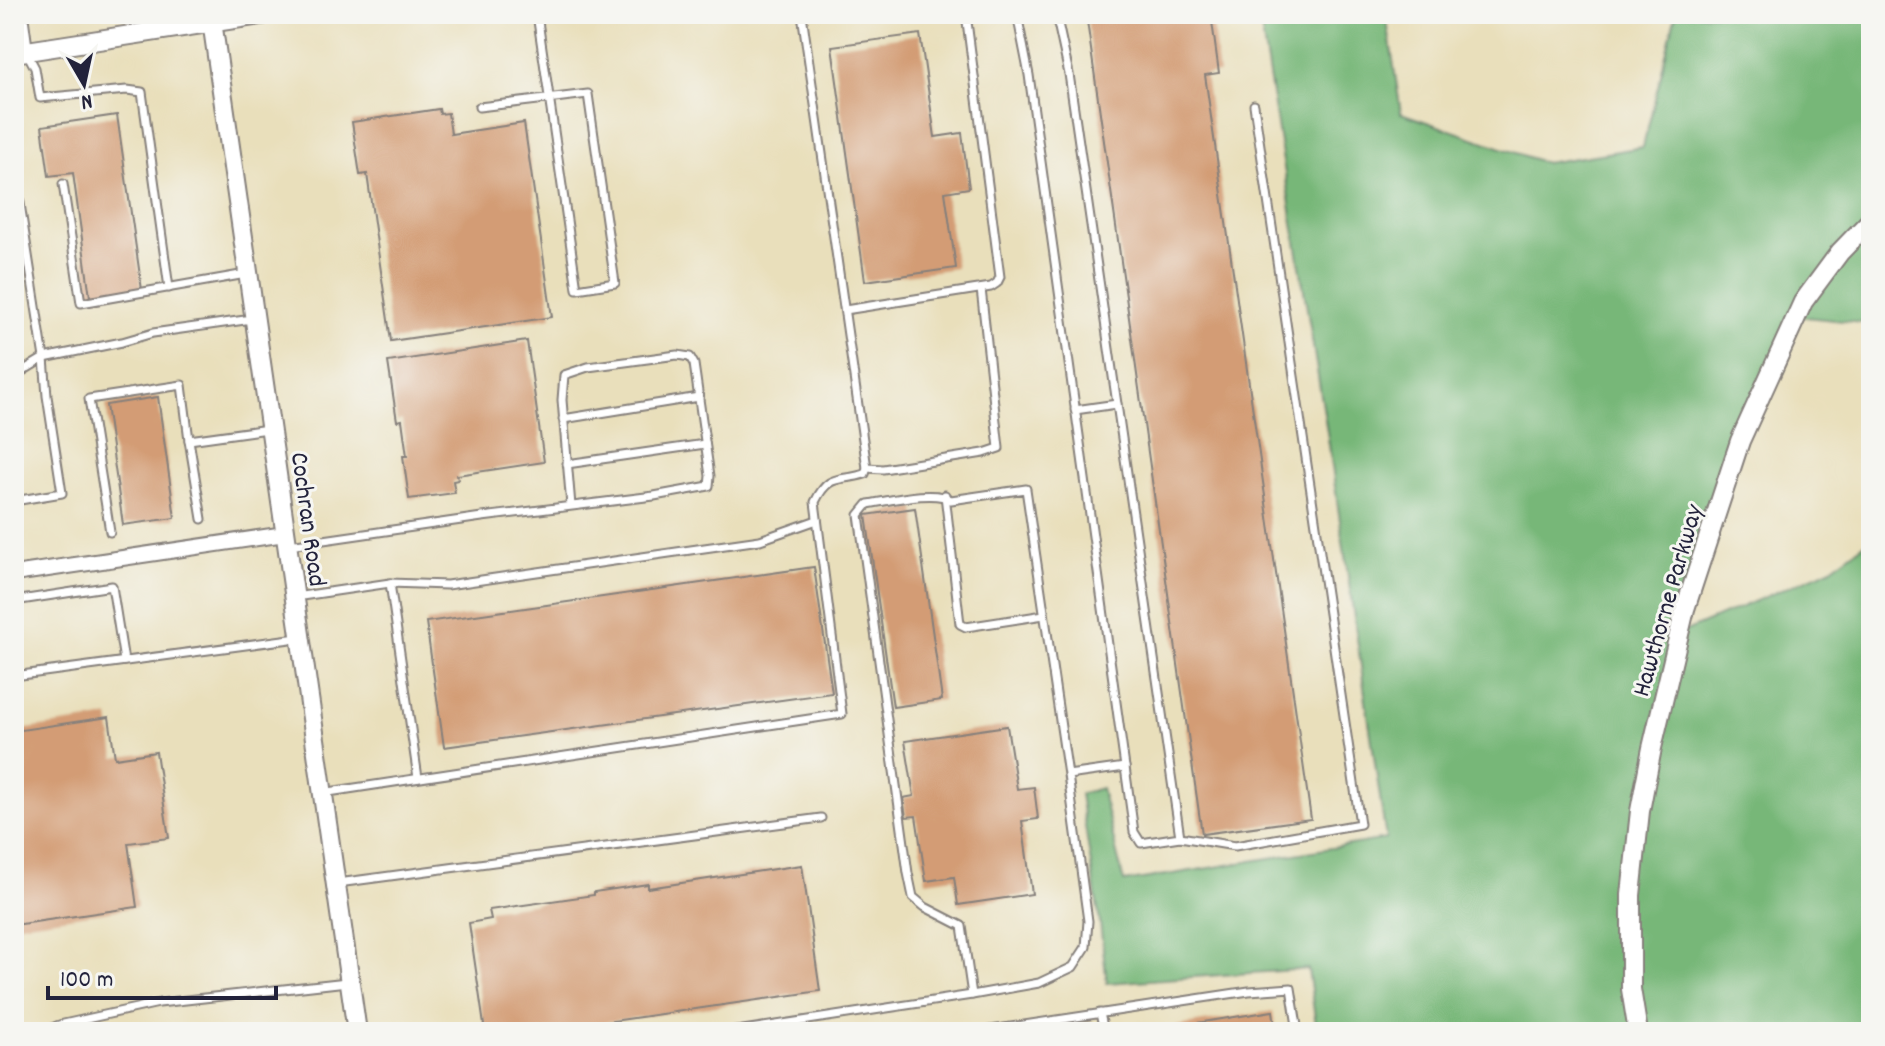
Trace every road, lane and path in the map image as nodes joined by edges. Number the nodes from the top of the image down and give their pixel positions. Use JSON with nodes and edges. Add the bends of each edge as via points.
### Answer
{"nodes":[{"id":1,"x":20,"y":14,"type":"edge"},
{"id":2,"x":267,"y":14,"type":"edge"},
{"id":3,"x":537,"y":14,"type":"edge"},
{"id":4,"x":802,"y":14,"type":"edge"},
{"id":5,"x":966,"y":14,"type":"edge"},
{"id":6,"x":1017,"y":14,"type":"edge"},
{"id":7,"x":1056,"y":14,"type":"edge"},
{"id":8,"x":211,"y":18,"type":"edge"},
{"id":9,"x":20,"y":52,"type":"edge"},
{"id":10,"x":549,"y":99,"type":"junction"},
{"id":11,"x":1254,"y":105,"type":"dead end"},
{"id":12,"x":479,"y":107,"type":"dead end"},
{"id":13,"x":14,"y":165,"type":"edge"},
{"id":14,"x":63,"y":184,"type":"dead end"},
{"id":15,"x":1871,"y":220,"type":"edge"},
{"id":16,"x":248,"y":274,"type":"junction"},
{"id":17,"x":169,"y":288,"type":"junction"},
{"id":18,"x":981,"y":289,"type":"junction"},
{"id":19,"x":845,"y":310,"type":"junction"},
{"id":20,"x":254,"y":318,"type":"junction"},
{"id":21,"x":44,"y":358,"type":"junction"},
{"id":22,"x":14,"y":373,"type":"edge"},
{"id":23,"x":699,"y":397,"type":"junction"},
{"id":24,"x":1117,"y":404,"type":"junction"},
{"id":25,"x":1075,"y":410,"type":"junction"},
{"id":26,"x":563,"y":419,"type":"junction"},
{"id":27,"x":270,"y":428,"type":"junction"},
{"id":28,"x":189,"y":440,"type":"junction"},
{"id":29,"x":705,"y":444,"type":"junction"},
{"id":30,"x":567,"y":464,"type":"junction"},
{"id":31,"x":867,"y":468,"type":"junction"},
{"id":32,"x":945,"y":495,"type":"junction"},
{"id":33,"x":14,"y":501,"type":"edge"},
{"id":34,"x":571,"y":506,"type":"junction"},
{"id":35,"x":202,"y":519,"type":"dead end"},
{"id":36,"x":817,"y":520,"type":"junction"},
{"id":37,"x":110,"y":532,"type":"dead end"},
{"id":38,"x":286,"y":540,"type":"junction"},
{"id":39,"x":14,"y":574,"type":"edge"},
{"id":40,"x":390,"y":583,"type":"junction"},
{"id":41,"x":295,"y":597,"type":"junction"},
{"id":42,"x":14,"y":601,"type":"edge"},
{"id":43,"x":1044,"y":615,"type":"junction"},
{"id":44,"x":300,"y":637,"type":"junction"},
{"id":45,"x":124,"y":661,"type":"junction"},
{"id":46,"x":14,"y":676,"type":"edge"},
{"id":47,"x":1125,"y":767,"type":"junction"},
{"id":48,"x":1068,"y":775,"type":"junction"},
{"id":49,"x":418,"y":778,"type":"junction"},
{"id":50,"x":322,"y":793,"type":"junction"},
{"id":51,"x":821,"y":818,"type":"dead end"},
{"id":52,"x":1180,"y":837,"type":"junction"},
{"id":53,"x":336,"y":884,"type":"junction"},
{"id":54,"x":350,"y":982,"type":"junction"},
{"id":55,"x":972,"y":995,"type":"junction"},
{"id":56,"x":1100,"y":1013,"type":"junction"},
{"id":57,"x":42,"y":1032,"type":"edge"},
{"id":58,"x":357,"y":1032,"type":"edge"},
{"id":59,"x":730,"y":1032,"type":"edge"},
{"id":60,"x":977,"y":1032,"type":"edge"},
{"id":61,"x":1104,"y":1032,"type":"edge"},
{"id":62,"x":1298,"y":1032,"type":"edge"},
{"id":63,"x":1638,"y":1032,"type":"edge"}],
"edges":[{"from":1,"to":9,"type":"street"},
{"from":2,"to":8,"type":"street"},
{"from":3,"to":10,"type":"lane"},
{"from":4,"to":19,"type":"lane"},
{"from":5,"to":18,"type":"lane","via":[[1000,277]]},
{"from":6,"to":25,"type":"lane"},
{"from":7,"to":24,"type":"lane"},
{"from":8,"to":9,"type":"street"},
{"from":8,"to":16,"type":"street","name":"Cochran Road"},
{"from":9,"to":17,"type":"lane","via":[[35,68],[40,98],[142,92]]},
{"from":10,"to":10,"type":"lane","via":[[577,289],[615,283],[588,94]]},
{"from":10,"to":12,"type":"lane"},
{"from":11,"to":52,"type":"lane","via":[[1360,824],[1235,846]]},
{"from":13,"to":21,"type":"lane"},
{"from":14,"to":17,"type":"lane","via":[[81,303]]},
{"from":15,"to":63,"type":"street","name":"Hawthorne Parkway","via":[[1803,302],[1740,441],[1685,609],[1652,748],[1631,895],[1631,989]]},
{"from":16,"to":17,"type":"lane"},
{"from":16,"to":20,"type":"street","name":"Cochran Road"},
{"from":18,"to":19,"type":"lane"},
{"from":18,"to":31,"type":"lane","via":[[999,448]]},
{"from":19,"to":31,"type":"lane"},
{"from":20,"to":21,"type":"lane","via":[[153,333]]},
{"from":20,"to":27,"type":"street","name":"Cochran Road"},
{"from":21,"to":22,"type":"lane"},
{"from":21,"to":33,"type":"lane","via":[[62,493]]},
{"from":23,"to":26,"type":"lane"},
{"from":23,"to":26,"type":"lane","via":[[690,357],[588,367],[564,375]]},
{"from":23,"to":29,"type":"lane"},
{"from":24,"to":25,"type":"lane"},
{"from":24,"to":52,"type":"lane"},
{"from":25,"to":47,"type":"lane"},
{"from":26,"to":30,"type":"lane"},
{"from":27,"to":28,"type":"lane"},
{"from":27,"to":38,"type":"street","name":"Cochran Road"},
{"from":28,"to":35,"type":"lane"},
{"from":28,"to":37,"type":"lane","via":[[182,385],[89,399]]},
{"from":29,"to":30,"type":"lane"},
{"from":29,"to":34,"type":"lane","via":[[709,486]]},
{"from":30,"to":34,"type":"lane"},
{"from":31,"to":36,"type":"lane","via":[[865,474],[822,487],[815,502]]},
{"from":32,"to":43,"type":"lane","via":[[951,500],[1026,489]]},
{"from":32,"to":43,"type":"lane","via":[[960,624]]},
{"from":32,"to":55,"type":"lane","via":[[868,504],[859,515],[913,897],[962,926]]},
{"from":34,"to":38,"type":"lane"},
{"from":36,"to":40,"type":"lane","via":[[744,543],[447,585]]},
{"from":36,"to":49,"type":"lane","via":[[842,714]]},
{"from":38,"to":39,"type":"street"},
{"from":38,"to":41,"type":"street","name":"Cochran Road"},
{"from":40,"to":41,"type":"lane"},
{"from":40,"to":49,"type":"lane"},
{"from":41,"to":44,"type":"street","name":"Cochran Road"},
{"from":42,"to":45,"type":"lane","via":[[112,586]]},
{"from":43,"to":48,"type":"lane"},
{"from":44,"to":45,"type":"lane"},
{"from":44,"to":50,"type":"street","name":"Cochran Road"},
{"from":45,"to":46,"type":"lane"},
{"from":47,"to":48,"type":"lane"},
{"from":47,"to":52,"type":"lane","via":[[1134,832],[1141,843]]},
{"from":48,"to":55,"type":"lane","via":[[1088,921],[1086,947],[1073,967],[1039,983]]},
{"from":49,"to":50,"type":"lane"},
{"from":50,"to":53,"type":"street","name":"Cochran Road"},
{"from":51,"to":53,"type":"lane"},
{"from":53,"to":54,"type":"street","name":"Cochran Road"},
{"from":54,"to":57,"type":"lane","via":[[159,1003]]},
{"from":54,"to":58,"type":"street","name":"Cochran Road"},
{"from":55,"to":59,"type":"lane"},
{"from":56,"to":60,"type":"lane"},
{"from":56,"to":61,"type":"lane"},
{"from":56,"to":62,"type":"lane","via":[[1291,988]]}]}
